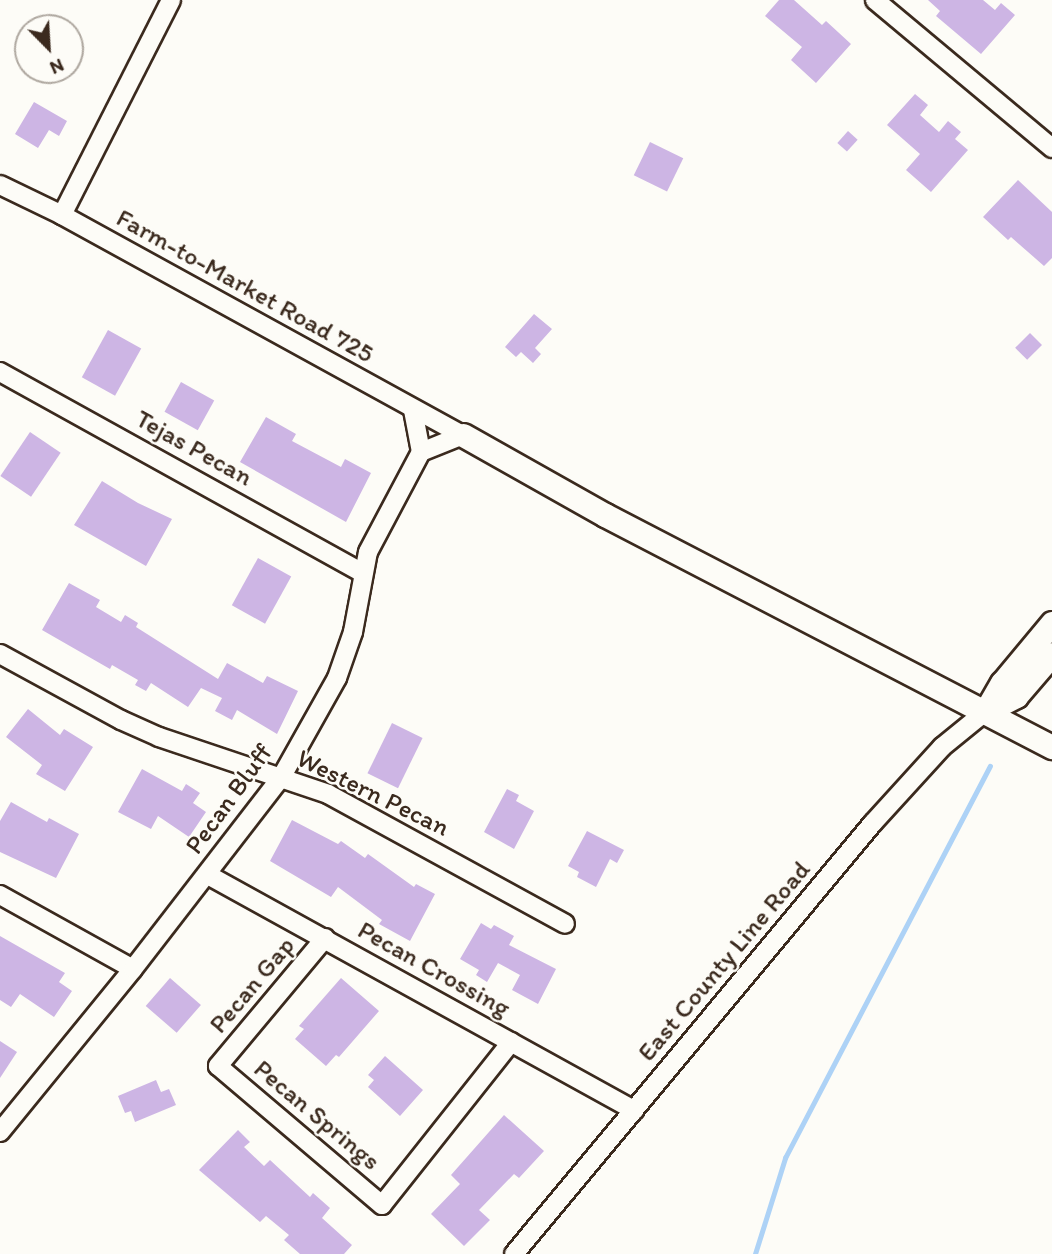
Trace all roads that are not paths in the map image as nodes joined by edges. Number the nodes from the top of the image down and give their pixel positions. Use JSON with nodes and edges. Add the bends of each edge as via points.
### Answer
{"nodes":[{"id":1,"x":171,"y":0,"type":"edge"},
{"id":2,"x":875,"y":0,"type":"edge"},
{"id":3,"x":1052,"y":148,"type":"edge"},
{"id":4,"x":0,"y":185,"type":"edge"},
{"id":5,"x":62,"y":215,"type":"junction"},
{"id":6,"x":0,"y":372,"type":"edge"},
{"id":7,"x":413,"y":410,"type":"junction"},
{"id":8,"x":463,"y":435,"type":"junction"},
{"id":9,"x":421,"y":452,"type":"junction"},
{"id":10,"x":362,"y":573,"type":"junction"},
{"id":11,"x":1052,"y":623,"type":"edge"},
{"id":12,"x":0,"y":654,"type":"edge"},
{"id":13,"x":1052,"y":654,"type":"edge"},
{"id":14,"x":985,"y":712,"type":"junction"},
{"id":15,"x":1052,"y":747,"type":"edge"},
{"id":16,"x":282,"y":776,"type":"junction"},
{"id":17,"x":208,"y":874,"type":"junction"},
{"id":18,"x":0,"y":895,"type":"edge"},
{"id":19,"x":565,"y":924,"type":"dead end"},
{"id":20,"x":326,"y":938,"type":"junction"},
{"id":21,"x":133,"y":969,"type":"junction"},
{"id":22,"x":511,"y":1042,"type":"junction"},
{"id":23,"x":218,"y":1066,"type":"joint"},
{"id":24,"x":634,"y":1110,"type":"junction"},
{"id":25,"x":0,"y":1132,"type":"edge"},
{"id":26,"x":514,"y":1254,"type":"edge"}],
"edges":[{"from":1,"to":5,"type":"street"},
{"from":2,"to":3,"type":"street"},
{"from":4,"to":5,"type":"street","name":"Farm-to-Market Road 725"},
{"from":5,"to":7,"type":"street","name":"Farm-to-Market Road 725"},
{"from":6,"to":10,"type":"street","name":"Tejas Pecan"},
{"from":7,"to":8,"type":"street","name":"Farm-to-Market Road 725"},
{"from":7,"to":9,"type":"street"},
{"from":8,"to":9,"type":"street"},
{"from":8,"to":14,"type":"main road","via":[[606,515]]},
{"from":9,"to":10,"type":"street","name":"Pecan Bluff","via":[[368,552]]},
{"from":10,"to":16,"type":"street","name":"Pecan Bluff","via":[[353,632],[337,678]]},
{"from":11,"to":14,"type":"main road","via":[[1002,683]]},
{"from":12,"to":16,"type":"street","name":"Western Pecan","via":[[121,720],[232,763]]},
{"from":13,"to":14,"type":"main road","via":[[1016,696]]},
{"from":14,"to":15,"type":"main road"},
{"from":14,"to":24,"type":"street","name":"East County Line Road","via":[[942,747],[872,824]]},
{"from":16,"to":17,"type":"street","name":"Pecan Bluff"},
{"from":16,"to":19,"type":"street","name":"Western Pecan","via":[[368,814]]},
{"from":17,"to":20,"type":"street","name":"Pecan Crossing"},
{"from":17,"to":21,"type":"street","name":"Pecan Bluff"},
{"from":18,"to":21,"type":"street"},
{"from":20,"to":22,"type":"street","name":"Pecan Crossing"},
{"from":20,"to":23,"type":"street","name":"Pecan Gap"},
{"from":21,"to":25,"type":"street","name":"Pecan Bluff"},
{"from":22,"to":23,"type":"street","name":"Pecan Springs","via":[[382,1205]]},
{"from":22,"to":24,"type":"street","name":"Pecan Crossing"},
{"from":24,"to":26,"type":"street","name":"East County Line Road"}]}
